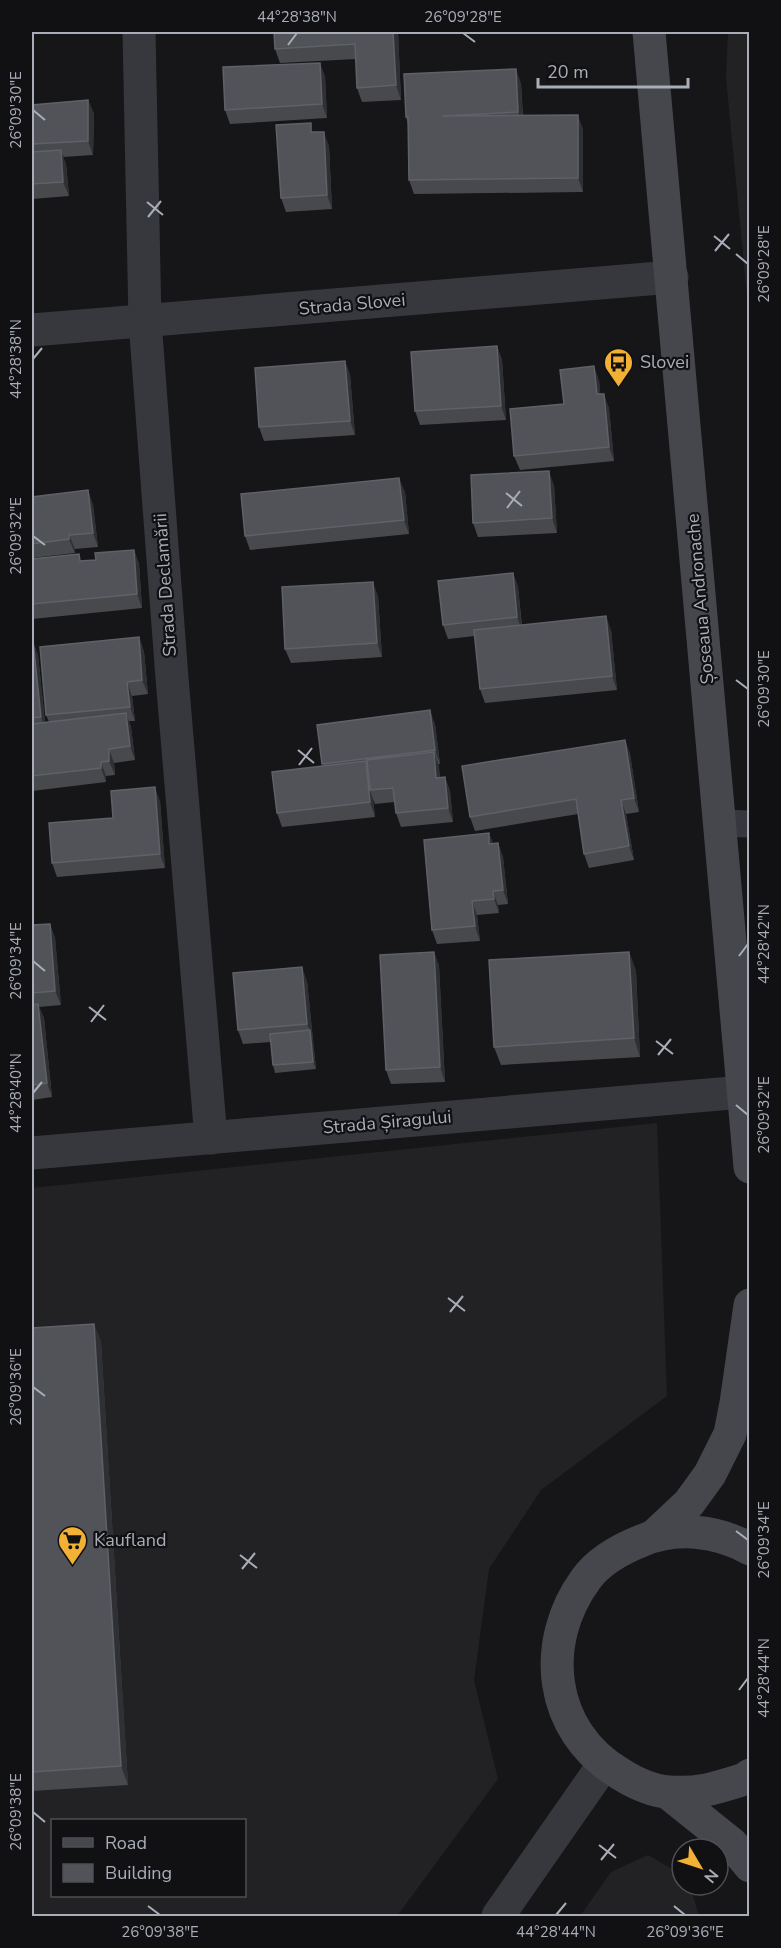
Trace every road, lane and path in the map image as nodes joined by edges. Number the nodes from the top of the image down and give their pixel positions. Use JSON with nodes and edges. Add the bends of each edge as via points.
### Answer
{"nodes":[{"id":1,"x":139,"y":32,"type":"edge"},
{"id":2,"x":649,"y":32,"type":"edge"},
{"id":3,"x":672,"y":277,"type":"junction"},
{"id":4,"x":145,"y":321,"type":"junction"},
{"id":5,"x":32,"y":330,"type":"edge"},
{"id":6,"x":734,"y":824,"type":"edge"},
{"id":7,"x":742,"y":1092,"type":"junction"},
{"id":8,"x":211,"y":1138,"type":"junction"},
{"id":9,"x":32,"y":1153,"type":"edge"},
{"id":10,"x":750,"y":1167,"type":"edge"},
{"id":11,"x":750,"y":1305,"type":"edge"},
{"id":12,"x":656,"y":1534,"type":"junction"},
{"id":13,"x":750,"y":1549,"type":"edge"},
{"id":14,"x":604,"y":1764,"type":"junction"},
{"id":15,"x":750,"y":1776,"type":"edge"},
{"id":16,"x":667,"y":1792,"type":"junction"},
{"id":17,"x":750,"y":1866,"type":"edge"},
{"id":18,"x":498,"y":1917,"type":"edge"}],
"edges":[{"from":1,"to":4,"type":"street","name":"Strada Declamării"},
{"from":2,"to":3,"type":"main road","name":"Șoseaua Andronache"},
{"from":3,"to":4,"type":"street","name":"Strada Slovei"},
{"from":3,"to":6,"type":"main road","name":"Șoseaua Andronache"},
{"from":4,"to":5,"type":"street","name":"Strada Slovei"},
{"from":4,"to":8,"type":"street","name":"Strada Declamării"},
{"from":6,"to":7,"type":"main road","name":"Șoseaua Andronache"},
{"from":7,"to":8,"type":"street","name":"Strada Șiragului"},
{"from":7,"to":10,"type":"main road","name":"Șoseaua Andronache"},
{"from":8,"to":9,"type":"street","name":"Strada Șiragului"},
{"from":11,"to":12,"type":"main road","via":[[730,1434],[710,1474],[689,1503]]},
{"from":12,"to":13,"type":"main road","via":[[697,1531],[735,1540]]},
{"from":12,"to":14,"type":"main road","via":[[618,1550],[587,1578],[565,1613],[556,1654],[560,1695],[576,1733]]},
{"from":14,"to":16,"type":"main road","via":[[633,1782]]},
{"from":14,"to":18,"type":"street"},
{"from":15,"to":16,"type":"main road","via":[[707,1791]]},
{"from":16,"to":17,"type":"main road","via":[[732,1844]]}]}
